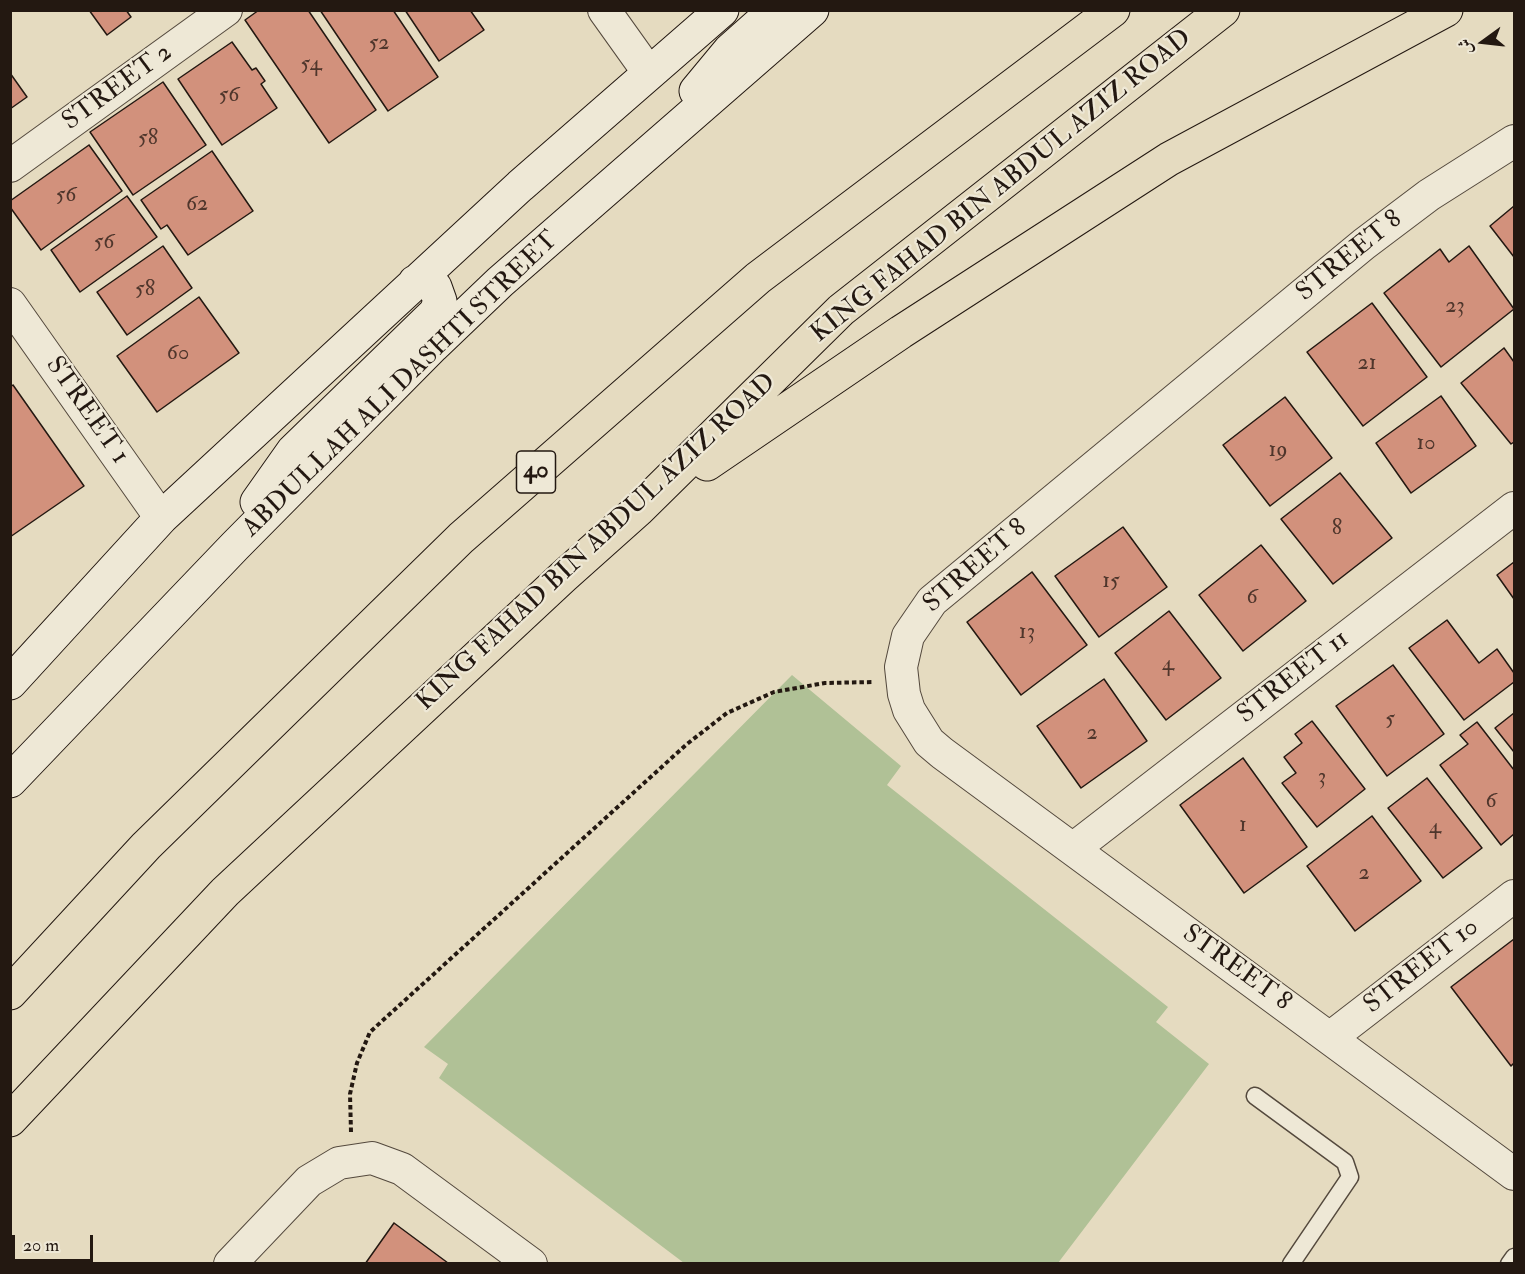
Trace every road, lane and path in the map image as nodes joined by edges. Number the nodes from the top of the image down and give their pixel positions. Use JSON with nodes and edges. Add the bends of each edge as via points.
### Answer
{"nodes":[{"id":1,"x":226,"y":10,"type":"edge"},
{"id":2,"x":604,"y":10,"type":"edge"},
{"id":3,"x":722,"y":10,"type":"edge"},
{"id":4,"x":775,"y":10,"type":"edge"},
{"id":5,"x":812,"y":10,"type":"edge"},
{"id":6,"x":1113,"y":10,"type":"edge"},
{"id":7,"x":1223,"y":10,"type":"edge"},
{"id":8,"x":1446,"y":10,"type":"edge"},
{"id":9,"x":649,"y":73,"type":"junction"},
{"id":10,"x":675,"y":129,"type":"junction"},
{"id":11,"x":1515,"y":141,"type":"edge"},
{"id":12,"x":10,"y":166,"type":"edge"},
{"id":13,"x":415,"y":282,"type":"junction"},
{"id":14,"x":10,"y":304,"type":"edge"},
{"id":15,"x":1515,"y":508,"type":"edge"},
{"id":16,"x":638,"y":510,"type":"junction"},
{"id":17,"x":161,"y":518,"type":"junction"},
{"id":18,"x":235,"y":546,"type":"junction"},
{"id":19,"x":39,"y":653,"type":"junction"},
{"id":20,"x":901,"y":681,"type":"junction"},
{"id":21,"x":10,"y":684,"type":"edge"},
{"id":22,"x":10,"y":705,"type":"edge"},
{"id":23,"x":10,"y":781,"type":"edge"},
{"id":24,"x":1073,"y":849,"type":"junction"},
{"id":25,"x":1515,"y":896,"type":"edge"},
{"id":26,"x":10,"y":993,"type":"edge"},
{"id":27,"x":1330,"y":1038,"type":"junction"},
{"id":28,"x":1255,"y":1096,"type":"dead end"},
{"id":29,"x":10,"y":1120,"type":"edge"},
{"id":30,"x":356,"y":1159,"type":"junction"},
{"id":31,"x":1515,"y":1174,"type":"edge"},
{"id":32,"x":1515,"y":1257,"type":"edge"},
{"id":33,"x":230,"y":1263,"type":"edge"},
{"id":34,"x":531,"y":1263,"type":"edge"},
{"id":35,"x":1291,"y":1263,"type":"edge"},
{"id":36,"x":1509,"y":1263,"type":"edge"}],
"edges":[{"from":1,"to":12,"type":"street","name":"STREET 2"},
{"from":2,"to":9,"type":"street"},
{"from":3,"to":9,"type":"main road"},
{"from":4,"to":10,"type":"main road","via":[[708,74]]},
{"from":5,"to":10,"type":"main road","name":"ABDULLAH ALI DASHTI STREET"},
{"from":6,"to":26,"type":"highway","number":"40","via":[[758,278],[461,538],[146,846]]},
{"from":7,"to":16,"type":"highway","name":"KING FAHAD BIN ABDUL AZIZ ROAD","via":[[841,310]]},
{"from":8,"to":16,"type":"highway","via":[[1169,159],[901,332]]},
{"from":9,"to":13,"type":"main road"},
{"from":10,"to":18,"type":"main road","name":"ABDULLAH ALI DASHTI STREET","via":[[500,282]]},
{"from":11,"to":20,"type":"street","name":"STREET 8","via":[[1429,195],[1364,244],[932,601],[908,636]]},
{"from":13,"to":17,"type":"main road"},
{"from":13,"to":18,"type":"main road","via":[[431,283],[438,291],[440,306],[436,312],[293,451],[259,498]]},
{"from":14,"to":17,"type":"street","name":"STREET 1"},
{"from":15,"to":24,"type":"street","name":"STREET 11"},
{"from":16,"to":29,"type":"highway","name":"KING FAHAD BIN ABDUL AZIZ ROAD","via":[[225,892]]},
{"from":17,"to":19,"type":"main road"},
{"from":18,"to":23,"type":"main road","name":"ABDULLAH ALI DASHTI STREET"},
{"from":19,"to":21,"type":"main road"},
{"from":19,"to":22,"type":"main road"},
{"from":20,"to":24,"type":"street","name":"STREET 8","via":[[909,710],[929,742]]},
{"from":20,"to":30,"type":"path","via":[[825,683],[774,692],[727,713],[687,744],[370,1032],[350,1094],[350,1127]]},
{"from":24,"to":27,"type":"street","name":"STREET 8"},
{"from":25,"to":27,"type":"street","name":"STREET 10"},
{"from":27,"to":31,"type":"street","name":"STREET 8"},
{"from":28,"to":35,"type":"lane","via":[[1345,1162],[1350,1177]]},
{"from":30,"to":33,"type":"street","via":[[329,1168],[309,1181]]},
{"from":30,"to":34,"type":"street","via":[[372,1158],[402,1169]]},
{"from":32,"to":36,"type":"lane"}]}
